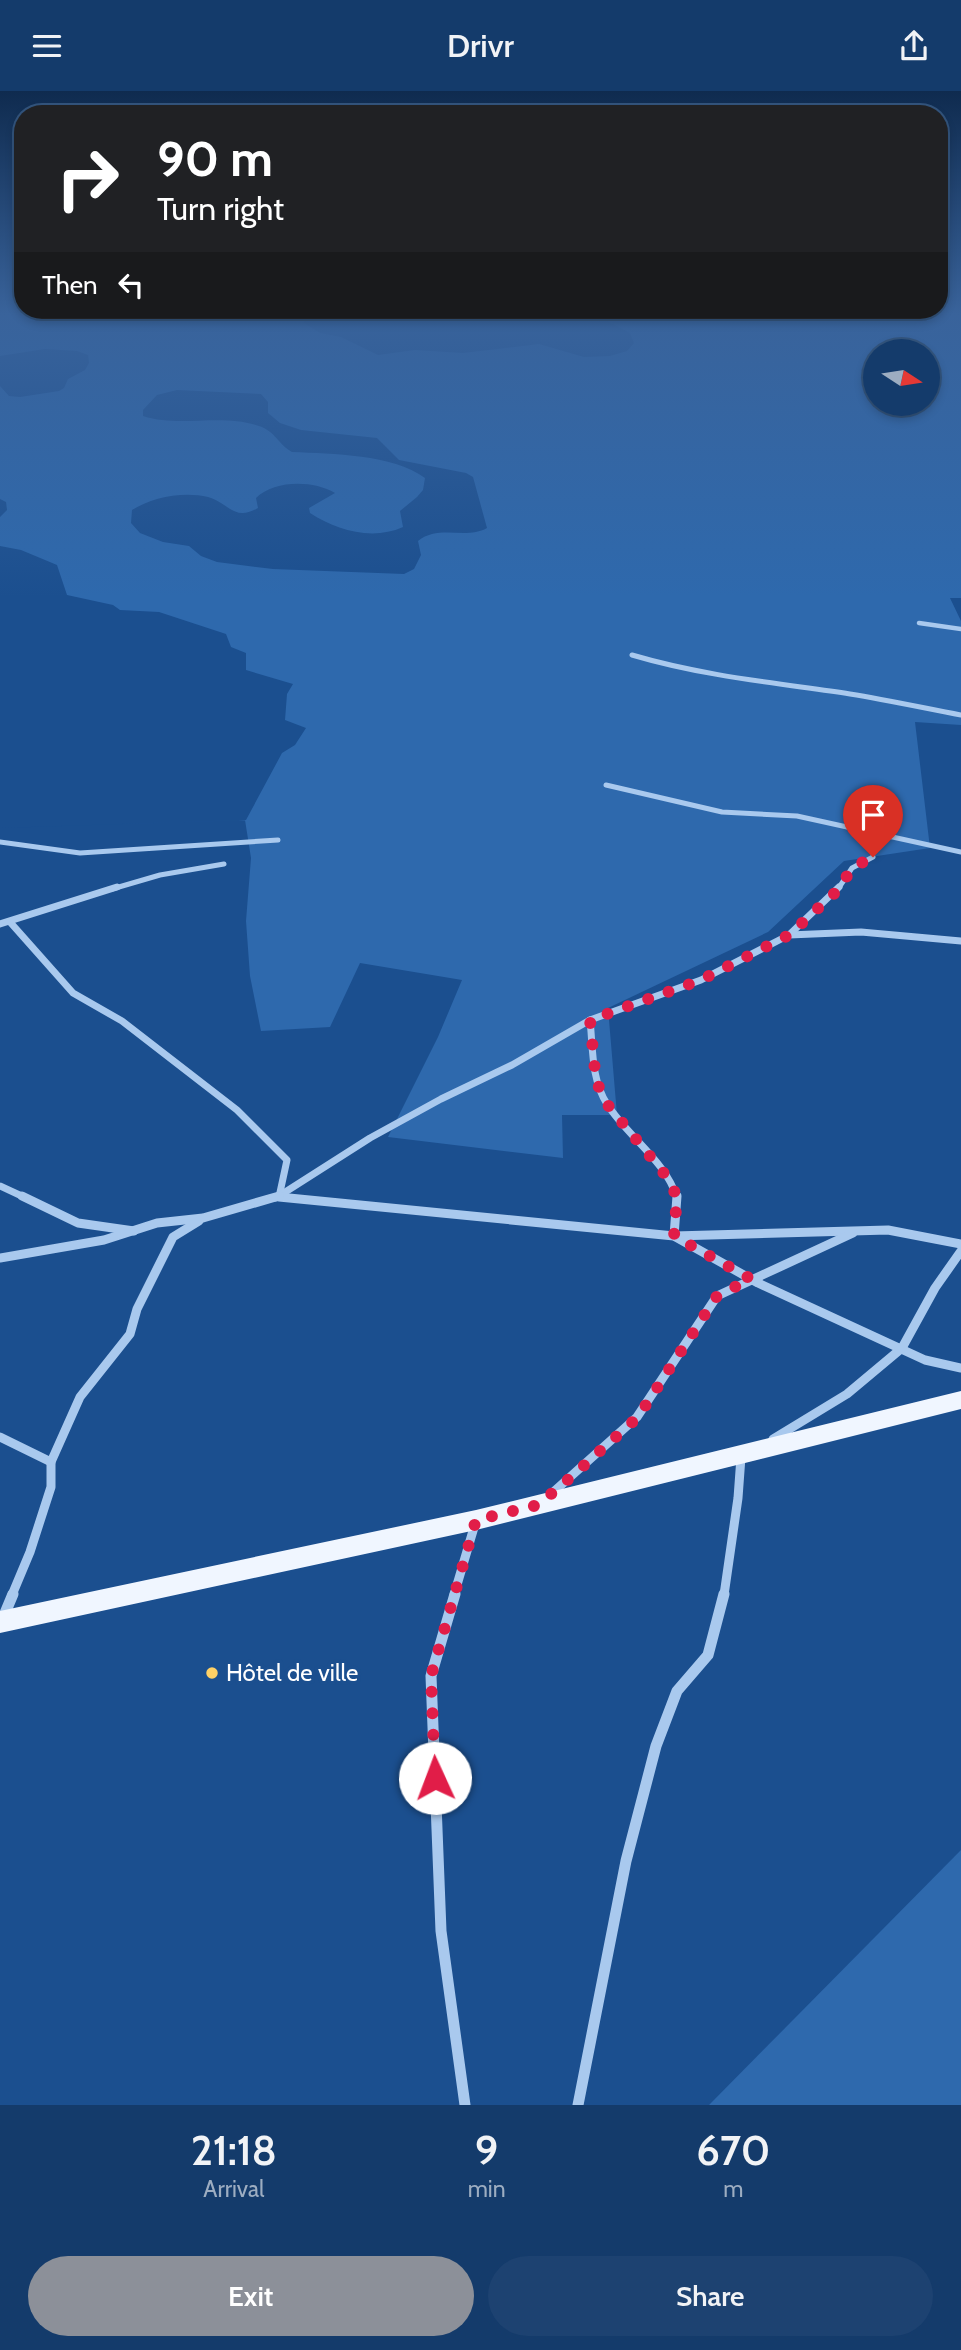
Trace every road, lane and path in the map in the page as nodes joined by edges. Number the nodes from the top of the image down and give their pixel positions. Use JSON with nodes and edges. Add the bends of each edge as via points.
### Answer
{"nodes":[{"id":1,"x":919,"y":624,"type":"dead end"},
{"id":2,"x":961,"y":629,"type":"edge"},
{"id":3,"x":632,"y":655,"type":"dead end"},
{"id":4,"x":961,"y":715,"type":"edge"},
{"id":5,"x":606,"y":785,"type":"dead end"},
{"id":6,"x":278,"y":839,"type":"dead end"},
{"id":7,"x":0,"y":842,"type":"edge"},
{"id":8,"x":961,"y":852,"type":"edge"},
{"id":9,"x":873,"y":857,"type":"dead end"},
{"id":10,"x":224,"y":864,"type":"dead end"},
{"id":11,"x":10,"y":922,"type":"junction"},
{"id":12,"x":0,"y":924,"type":"edge"},
{"id":13,"x":789,"y":935,"type":"junction"},
{"id":14,"x":961,"y":941,"type":"edge"},
{"id":15,"x":590,"y":1020,"type":"junction"},
{"id":16,"x":0,"y":1186,"type":"edge"},
{"id":17,"x":279,"y":1197,"type":"junction"},
{"id":18,"x":203,"y":1218,"type":"junction"},
{"id":19,"x":136,"y":1231,"type":"junction"},
{"id":20,"x":857,"y":1232,"type":"junction"},
{"id":21,"x":674,"y":1236,"type":"junction"},
{"id":22,"x":961,"y":1244,"type":"edge"},
{"id":23,"x":961,"y":1251,"type":"edge"},
{"id":24,"x":0,"y":1258,"type":"edge"},
{"id":25,"x":751,"y":1279,"type":"junction"},
{"id":26,"x":902,"y":1348,"type":"junction"},
{"id":27,"x":961,"y":1368,"type":"edge"},
{"id":28,"x":961,"y":1400,"type":"edge"},
{"id":29,"x":0,"y":1437,"type":"edge"},
{"id":30,"x":741,"y":1456,"type":"junction"},
{"id":31,"x":51,"y":1462,"type":"junction"},
{"id":32,"x":538,"y":1505,"type":"junction"},
{"id":33,"x":476,"y":1520,"type":"junction"},
{"id":34,"x":1,"y":1622,"type":"edge"},
{"id":35,"x":465,"y":2105,"type":"edge"},
{"id":36,"x":578,"y":2105,"type":"edge"}],
"edges":[{"from":1,"to":2,"type":"street"},
{"from":3,"to":4,"type":"street","via":[[729,677]]},
{"from":5,"to":8,"type":"street","via":[[722,812],[797,816]]},
{"from":6,"to":7,"type":"street","via":[[80,853]]},
{"from":9,"to":13,"type":"street","via":[[852,868],[838,890]]},
{"from":10,"to":11,"type":"street","via":[[161,874]]},
{"from":11,"to":12,"type":"street"},
{"from":11,"to":17,"type":"street","via":[[73,993],[122,1021],[259,1129],[288,1160]]},
{"from":13,"to":14,"type":"street","via":[[861,932]]},
{"from":13,"to":15,"type":"street","via":[[701,980]]},
{"from":15,"to":17,"type":"street","via":[[370,1138]]},
{"from":15,"to":21,"type":"street","via":[[596,1081],[607,1104],[677,1196]]},
{"from":16,"to":19,"type":"street","via":[[78,1223]]},
{"from":17,"to":18,"type":"street"},
{"from":17,"to":21,"type":"street"},
{"from":18,"to":19,"type":"street","via":[[157,1223]]},
{"from":18,"to":31,"type":"street","via":[[173,1237],[136,1309],[130,1334],[80,1397]]},
{"from":19,"to":24,"type":"street"},
{"from":20,"to":21,"type":"street"},
{"from":20,"to":22,"type":"street","via":[[888,1230]]},
{"from":20,"to":25,"type":"street"},
{"from":21,"to":25,"type":"street"},
{"from":23,"to":26,"type":"street"},
{"from":25,"to":26,"type":"street"},
{"from":25,"to":32,"type":"street","via":[[717,1296],[638,1417]]},
{"from":26,"to":27,"type":"street","via":[[925,1360]]},
{"from":26,"to":30,"type":"street","via":[[847,1394]]},
{"from":28,"to":30,"type":"main road"},
{"from":29,"to":31,"type":"street"},
{"from":30,"to":32,"type":"main road"},
{"from":30,"to":36,"type":"street","via":[[722,1606],[708,1655],[677,1691],[656,1746],[626,1861]]},
{"from":31,"to":34,"type":"street","via":[[51,1487]]},
{"from":32,"to":33,"type":"main road"},
{"from":33,"to":34,"type":"main road"},
{"from":33,"to":35,"type":"street","via":[[431,1676],[441,1931]]}]}
